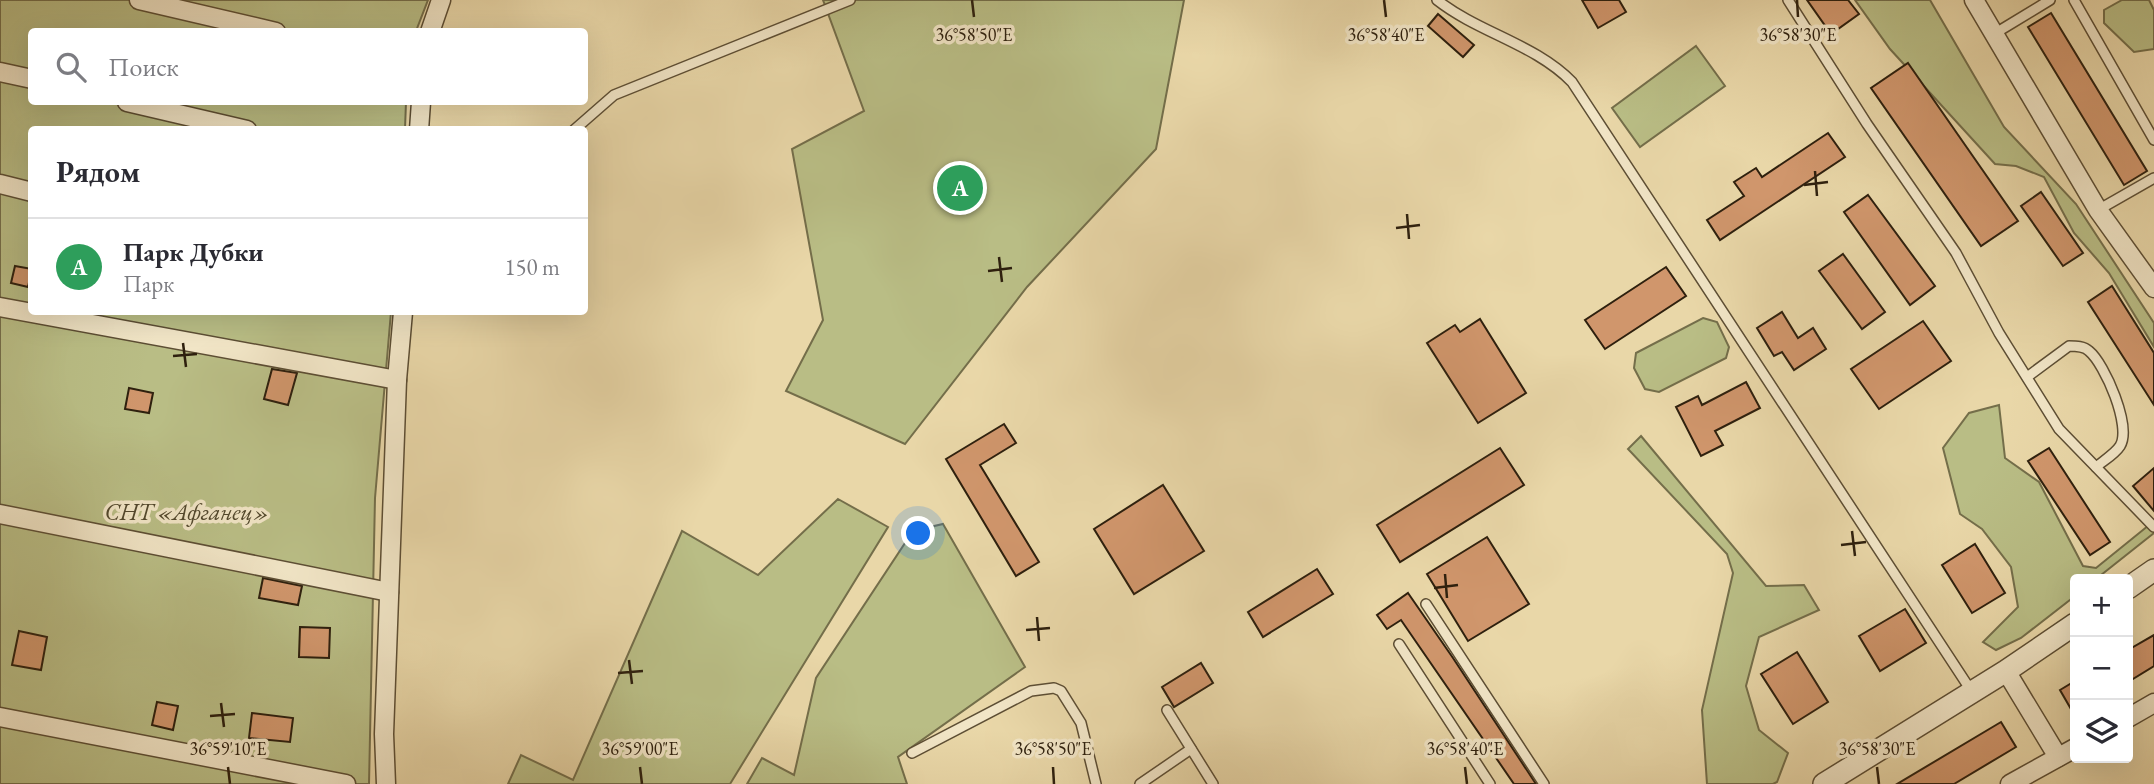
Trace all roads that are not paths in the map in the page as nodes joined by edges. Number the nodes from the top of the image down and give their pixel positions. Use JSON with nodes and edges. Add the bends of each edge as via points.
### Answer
{"nodes":[{"id":1,"x":139,"y":0,"type":"edge"},
{"id":2,"x":441,"y":0,"type":"edge"},
{"id":3,"x":850,"y":0,"type":"edge"},
{"id":4,"x":1437,"y":0,"type":"edge"},
{"id":5,"x":1788,"y":0,"type":"edge"},
{"id":6,"x":1974,"y":0,"type":"edge"},
{"id":7,"x":2050,"y":0,"type":"edge"},
{"id":8,"x":2074,"y":0,"type":"edge"},
{"id":9,"x":259,"y":28,"type":"edge"},
{"id":10,"x":431,"y":28,"type":"edge"},
{"id":11,"x":1994,"y":34,"type":"junction"},
{"id":12,"x":0,"y":72,"type":"edge"},
{"id":13,"x":28,"y":78,"type":"edge"},
{"id":14,"x":140,"y":105,"type":"edge"},
{"id":15,"x":421,"y":105,"type":"edge"},
{"id":16,"x":230,"y":126,"type":"edge"},
{"id":17,"x":419,"y":126,"type":"edge"},
{"id":18,"x":579,"y":126,"type":"edge"},
{"id":19,"x":2154,"y":140,"type":"edge"},
{"id":20,"x":2154,"y":178,"type":"edge"},
{"id":21,"x":0,"y":184,"type":"edge"},
{"id":22,"x":28,"y":191,"type":"edge"},
{"id":23,"x":2098,"y":210,"type":"junction"},
{"id":24,"x":2154,"y":288,"type":"edge"},
{"id":25,"x":0,"y":307,"type":"edge"},
{"id":26,"x":28,"y":312,"type":"edge"},
{"id":27,"x":44,"y":315,"type":"edge"},
{"id":28,"x":403,"y":315,"type":"edge"},
{"id":29,"x":2027,"y":377,"type":"junction"},
{"id":30,"x":397,"y":380,"type":"junction"},
{"id":31,"x":2096,"y":467,"type":"junction"},
{"id":32,"x":0,"y":514,"type":"edge"},
{"id":33,"x":2154,"y":527,"type":"edge"},
{"id":34,"x":2154,"y":570,"type":"edge"},
{"id":35,"x":2133,"y":585,"type":"edge"},
{"id":36,"x":389,"y":592,"type":"junction"},
{"id":37,"x":1426,"y":604,"type":"dead end"},
{"id":38,"x":2070,"y":627,"type":"edge"},
{"id":39,"x":1399,"y":644,"type":"dead end"},
{"id":40,"x":2006,"y":671,"type":"junction"},
{"id":41,"x":1972,"y":692,"type":"junction"},
{"id":42,"x":2154,"y":703,"type":"edge"},
{"id":43,"x":1167,"y":710,"type":"dead end"},
{"id":44,"x":2133,"y":715,"type":"edge"},
{"id":45,"x":0,"y":717,"type":"edge"},
{"id":46,"x":1191,"y":748,"type":"junction"},
{"id":47,"x":2070,"y":750,"type":"edge"},
{"id":48,"x":912,"y":753,"type":"dead end"},
{"id":49,"x":2057,"y":757,"type":"junction"},
{"id":50,"x":346,"y":784,"type":"edge"},
{"id":51,"x":386,"y":784,"type":"edge"},
{"id":52,"x":1096,"y":784,"type":"edge"},
{"id":53,"x":1140,"y":784,"type":"edge"},
{"id":54,"x":1213,"y":784,"type":"edge"},
{"id":55,"x":1490,"y":784,"type":"edge"},
{"id":56,"x":1544,"y":784,"type":"edge"},
{"id":57,"x":1824,"y":784,"type":"edge"},
{"id":58,"x":2010,"y":784,"type":"edge"}],
"edges":[{"from":1,"to":9,"type":"street"},
{"from":2,"to":10,"type":"street"},
{"from":3,"to":18,"type":"lane","via":[[614,95]]},
{"from":4,"to":41,"type":"lane","via":[[1455,14],[1540,56],[1572,82]]},
{"from":5,"to":29,"type":"lane","via":[[1956,253]]},
{"from":6,"to":11,"type":"street"},
{"from":7,"to":11,"type":"lane"},
{"from":8,"to":19,"type":"lane"},
{"from":11,"to":23,"type":"street"},
{"from":12,"to":13,"type":"street"},
{"from":14,"to":16,"type":"street"},
{"from":15,"to":17,"type":"street"},
{"from":20,"to":23,"type":"lane"},
{"from":21,"to":22,"type":"street"},
{"from":23,"to":24,"type":"street"},
{"from":25,"to":26,"type":"street"},
{"from":27,"to":30,"type":"street"},
{"from":28,"to":30,"type":"street"},
{"from":29,"to":31,"type":"lane","via":[[2059,429]]},
{"from":29,"to":31,"type":"lane","via":[[2068,346],[2091,351],[2118,401],[2124,433],[2120,446]]},
{"from":30,"to":36,"type":"street"},
{"from":31,"to":33,"type":"lane"},
{"from":32,"to":36,"type":"street"},
{"from":34,"to":35,"type":"street"},
{"from":36,"to":51,"type":"street"},
{"from":37,"to":56,"type":"lane"},
{"from":38,"to":40,"type":"street"},
{"from":39,"to":55,"type":"lane"},
{"from":40,"to":41,"type":"street"},
{"from":40,"to":49,"type":"street"},
{"from":41,"to":57,"type":"street"},
{"from":42,"to":44,"type":"street"},
{"from":43,"to":46,"type":"lane"},
{"from":45,"to":50,"type":"street"},
{"from":46,"to":53,"type":"lane"},
{"from":46,"to":54,"type":"lane"},
{"from":47,"to":49,"type":"street"},
{"from":48,"to":52,"type":"lane","via":[[1031,691],[1054,688],[1081,723]]},
{"from":49,"to":58,"type":"street"}]}
